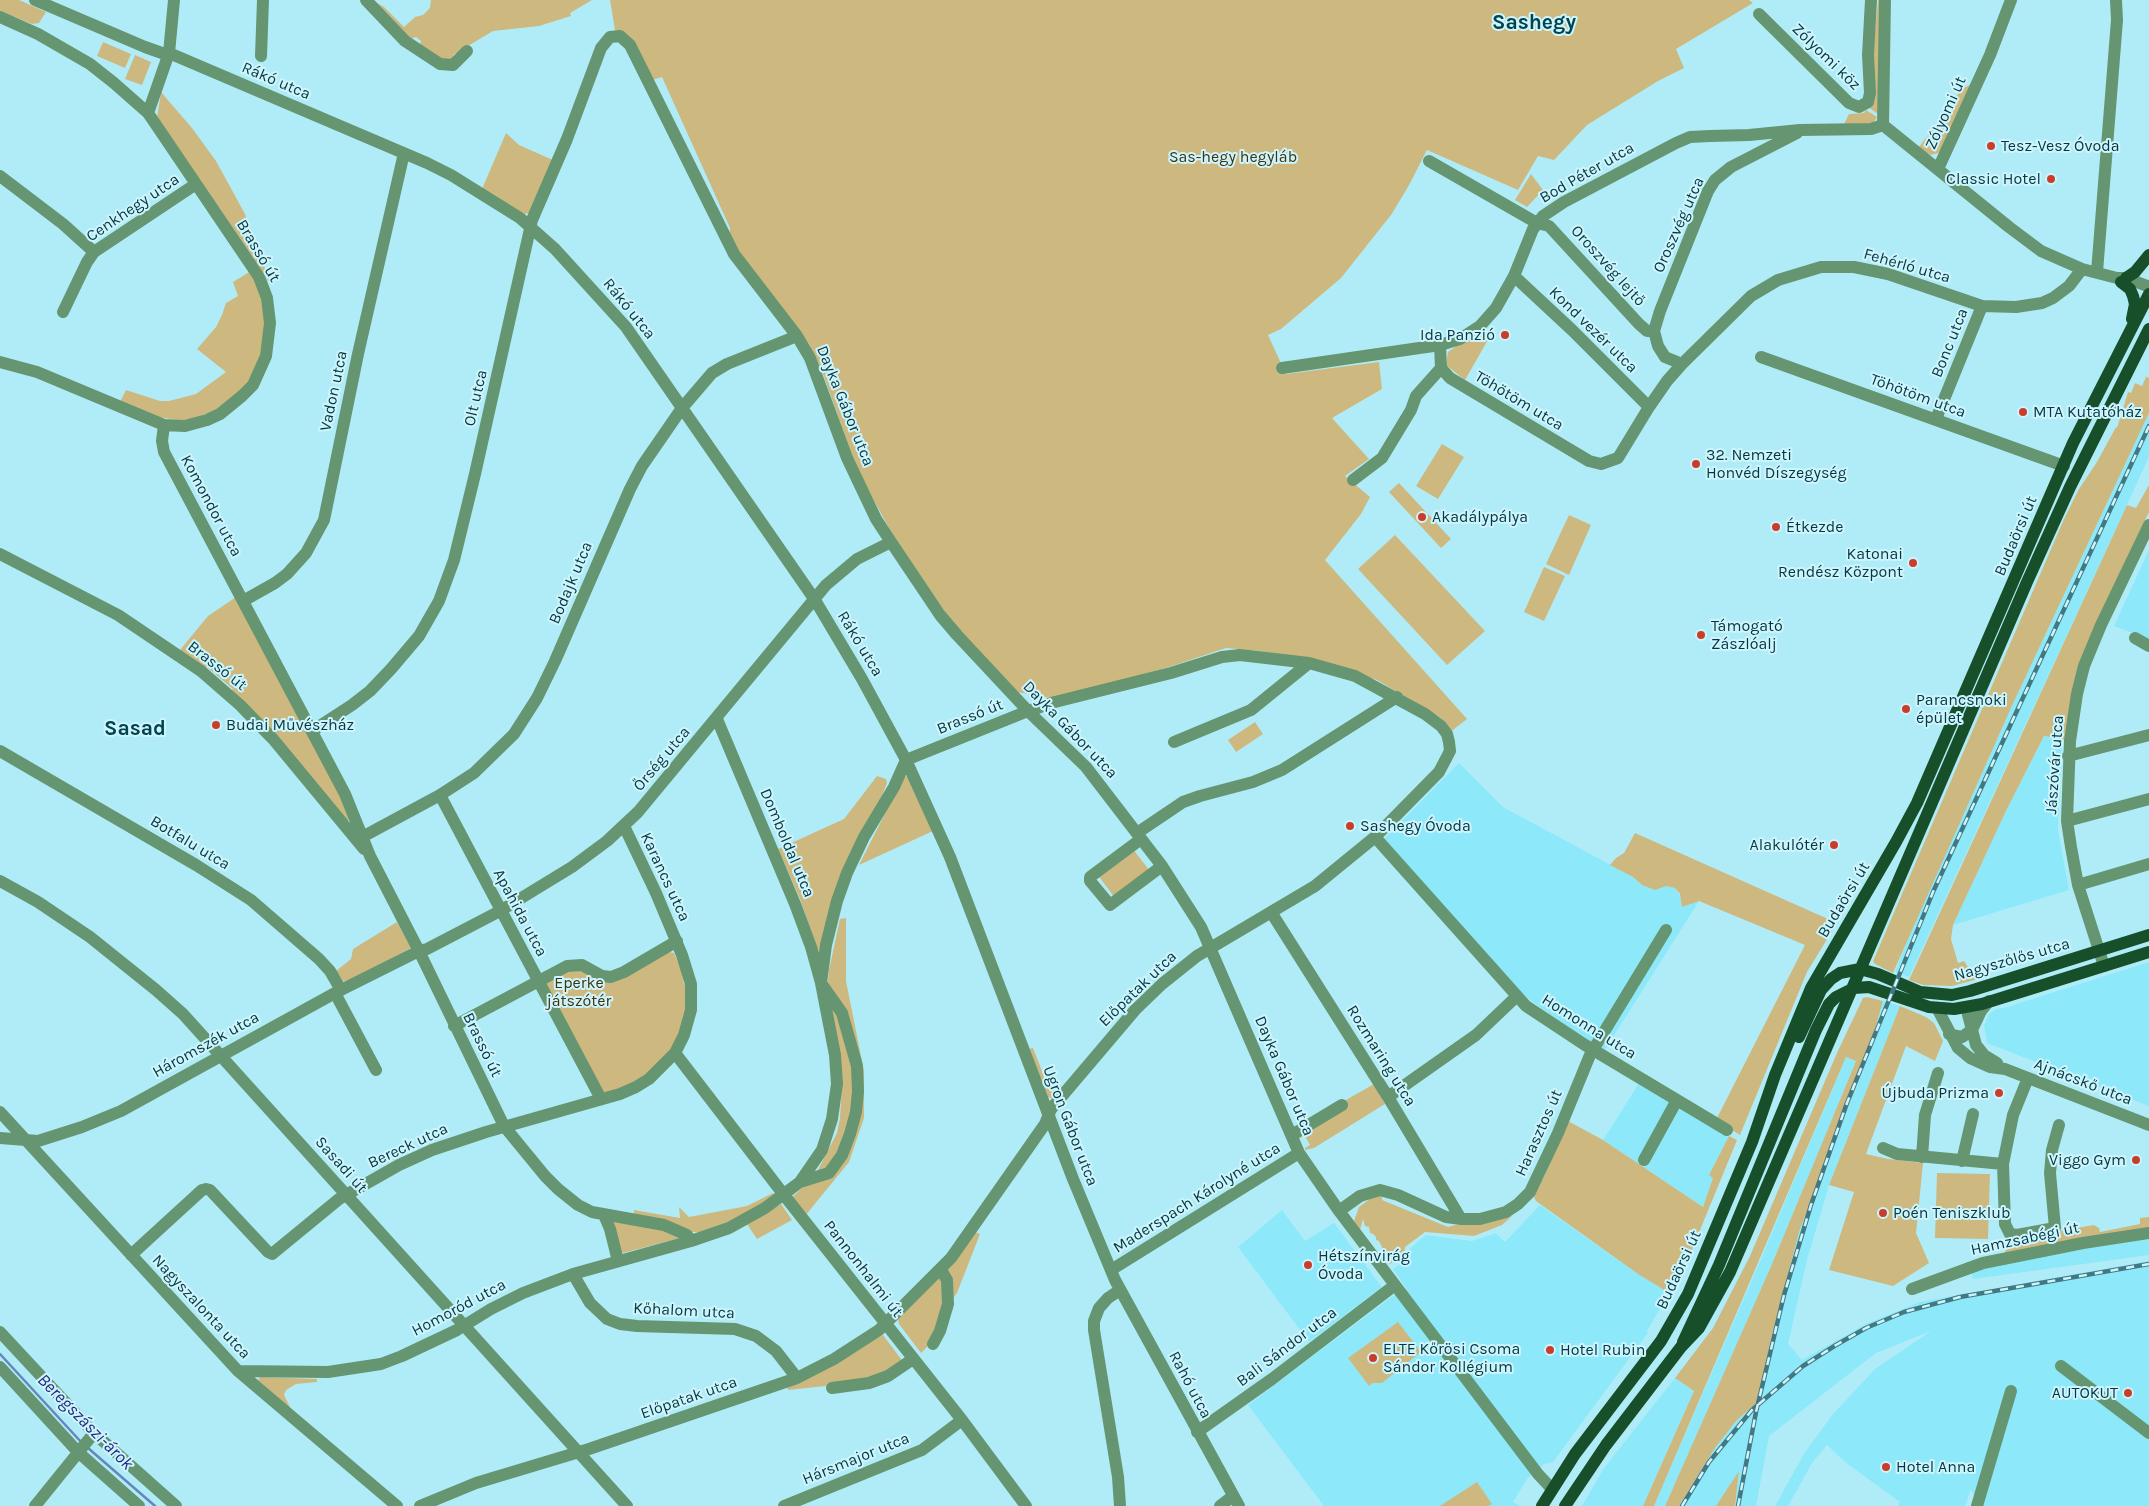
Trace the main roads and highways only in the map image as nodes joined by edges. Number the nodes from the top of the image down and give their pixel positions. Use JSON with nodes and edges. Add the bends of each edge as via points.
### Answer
{"nodes":[{"id":1,"x":2149,"y":255,"type":"edge"},
{"id":2,"x":2148,"y":291,"type":"edge"},
{"id":3,"x":2149,"y":328,"type":"edge"},
{"id":4,"x":2130,"y":329,"type":"junction"},
{"id":5,"x":2149,"y":936,"type":"edge"},
{"id":6,"x":2149,"y":952,"type":"edge"},
{"id":7,"x":1942,"y":994,"type":"junction"},
{"id":8,"x":1966,"y":1007,"type":"junction"},
{"id":9,"x":1823,"y":1014,"type":"joint"},
{"id":10,"x":1762,"y":1116,"type":"junction"},
{"id":11,"x":1681,"y":1347,"type":"junction"},
{"id":12,"x":1542,"y":1506,"type":"edge"},
{"id":13,"x":1565,"y":1506,"type":"edge"}],
"edges":[{"from":1,"to":4,"type":"main road","via":[[2135,272],[2122,280],[2130,289],[2135,304]]},
{"from":2,"to":4,"type":"main road","name":"Budaörsi út"},
{"from":3,"to":11,"type":"main road","name":"Budaörsi út","via":[[2049,534],[1730,1272],[1699,1328]]},
{"from":4,"to":10,"type":"main road","name":"Budaörsi út","via":[[2073,443],[1917,803],[1811,988],[1775,1075]]},
{"from":5,"to":7,"type":"main road","name":"Nagyszőlős utca","via":[[1961,994]]},
{"from":6,"to":8,"type":"main road","name":"Nagyszőlős utca"},
{"from":7,"to":8,"type":"main road"},
{"from":7,"to":10,"type":"main road","name":"Nagyszőlős utca","via":[[1920,992],[1860,970],[1840,973],[1831,979],[1821,990]]},
{"from":8,"to":9,"type":"main road","name":"Nagyszőlős utca","via":[[1937,1008],[1879,989],[1861,987],[1836,997]]},
{"from":9,"to":11,"type":"main road","name":"Budaörsi út","via":[[1719,1265]]},
{"from":10,"to":12,"type":"main road","name":"Budaörsi út","via":[[1703,1261],[1675,1319],[1586,1438]]},
{"from":11,"to":13,"type":"main road","name":"Budaörsi út","via":[[1590,1466]]}]}
